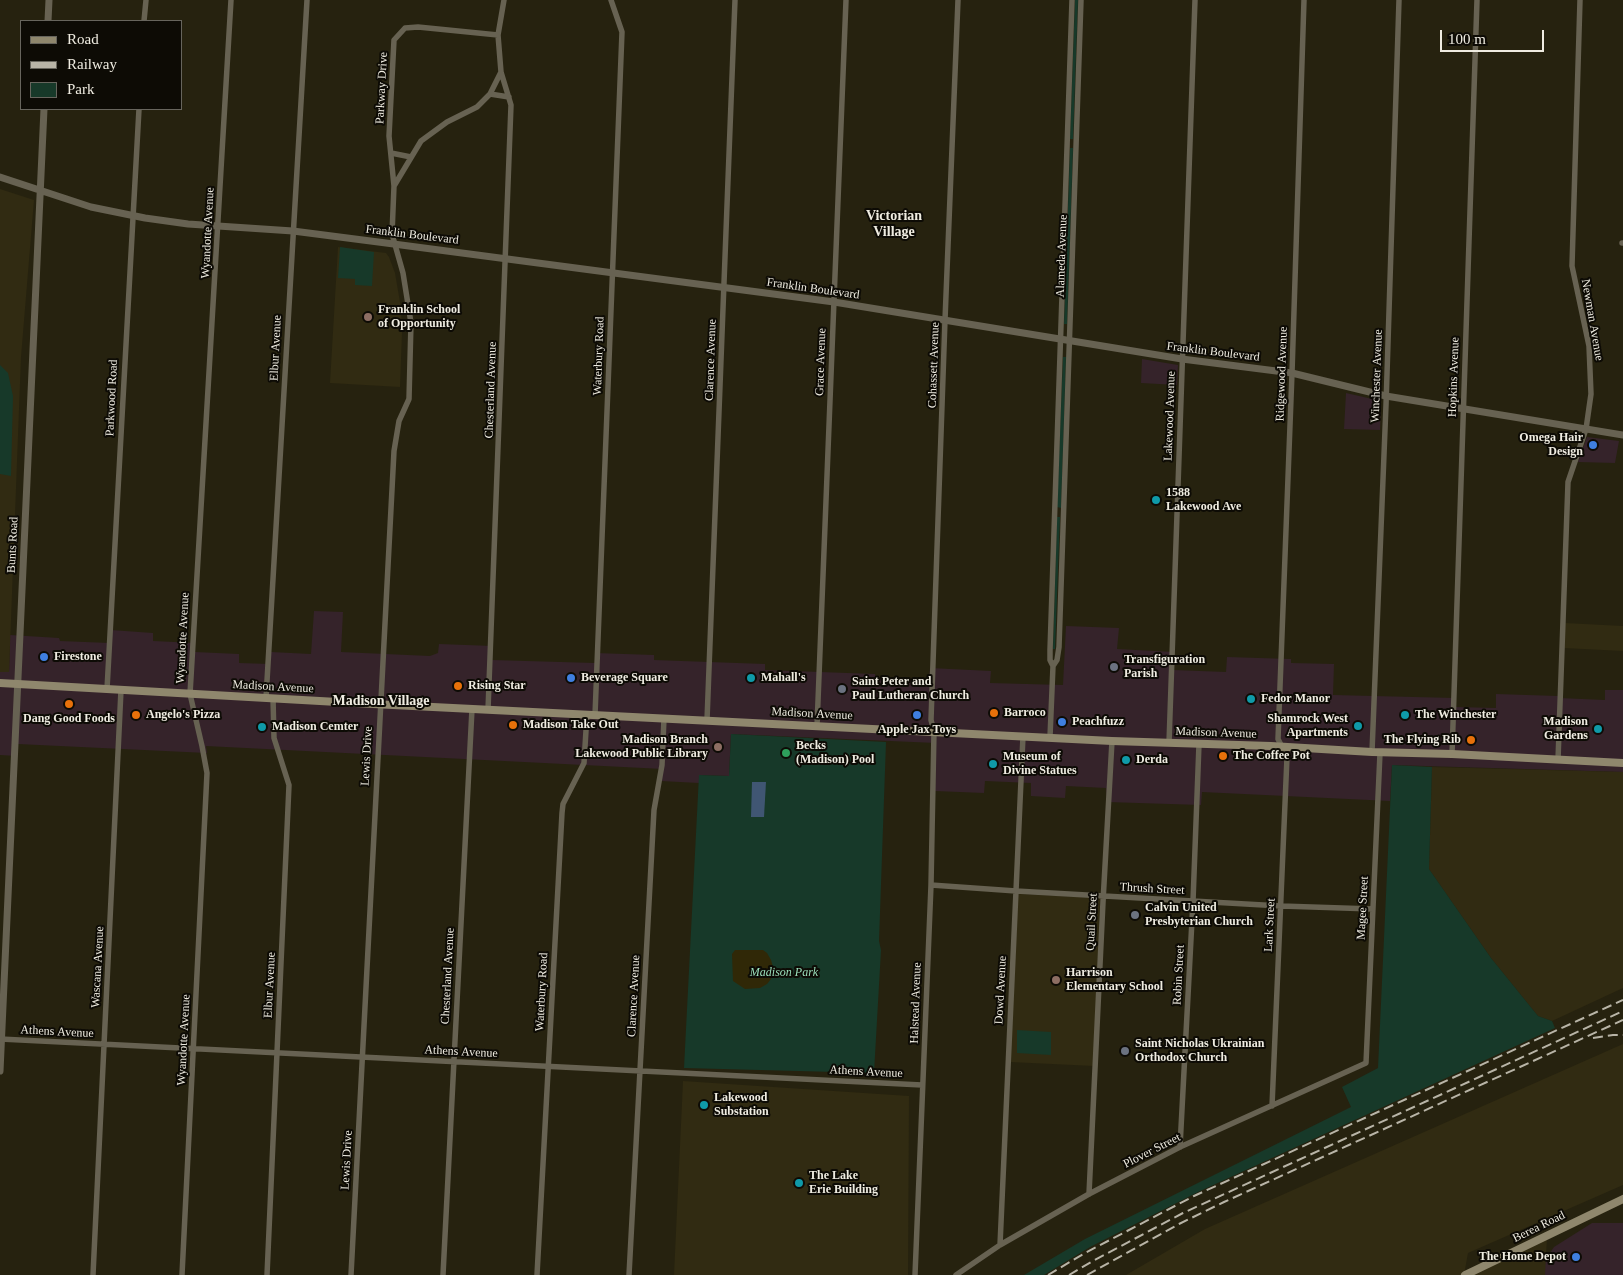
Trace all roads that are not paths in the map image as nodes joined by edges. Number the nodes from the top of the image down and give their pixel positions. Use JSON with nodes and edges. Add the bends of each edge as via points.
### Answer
{"nodes":[{"id":1,"x":50,"y":0,"type":"edge"},
{"id":2,"x":146,"y":0,"type":"edge"},
{"id":3,"x":231,"y":0,"type":"edge"},
{"id":4,"x":307,"y":0,"type":"edge"},
{"id":5,"x":504,"y":0,"type":"edge"},
{"id":6,"x":611,"y":0,"type":"edge"},
{"id":7,"x":735,"y":0,"type":"edge"},
{"id":8,"x":846,"y":0,"type":"edge"},
{"id":9,"x":958,"y":0,"type":"edge"},
{"id":10,"x":1072,"y":0,"type":"edge"},
{"id":11,"x":1081,"y":0,"type":"edge"},
{"id":12,"x":1195,"y":0,"type":"edge"},
{"id":13,"x":1304,"y":0,"type":"edge"},
{"id":14,"x":1398,"y":0,"type":"edge"},
{"id":15,"x":1477,"y":0,"type":"edge"},
{"id":16,"x":1580,"y":0,"type":"edge"},
{"id":17,"x":48,"y":20,"type":"edge"},
{"id":18,"x":144,"y":20,"type":"edge"},
{"id":19,"x":498,"y":35,"type":"junction"},
{"id":20,"x":501,"y":72,"type":"junction"},
{"id":21,"x":490,"y":94,"type":"junction"},
{"id":22,"x":509,"y":97,"type":"junction"},
{"id":23,"x":44,"y":110,"type":"edge"},
{"id":24,"x":139,"y":110,"type":"edge"},
{"id":25,"x":1066,"y":143,"type":"junction"},
{"id":26,"x":1076,"y":143,"type":"junction"},
{"id":27,"x":391,"y":153,"type":"junction"},
{"id":28,"x":411,"y":157,"type":"junction"},
{"id":29,"x":0,"y":177,"type":"edge"},
{"id":30,"x":394,"y":186,"type":"junction"},
{"id":31,"x":40,"y":190,"type":"junction"},
{"id":32,"x":132,"y":216,"type":"junction"},
{"id":33,"x":218,"y":227,"type":"junction"},
{"id":34,"x":293,"y":232,"type":"junction"},
{"id":35,"x":394,"y":244,"type":"junction"},
{"id":36,"x":506,"y":259,"type":"junction"},
{"id":37,"x":612,"y":273,"type":"junction"},
{"id":38,"x":723,"y":288,"type":"junction"},
{"id":39,"x":834,"y":302,"type":"junction"},
{"id":40,"x":945,"y":320,"type":"junction"},
{"id":41,"x":1060,"y":340,"type":"junction"},
{"id":42,"x":1069,"y":342,"type":"junction"},
{"id":43,"x":1182,"y":360,"type":"junction"},
{"id":44,"x":1292,"y":373,"type":"junction"},
{"id":45,"x":1386,"y":396,"type":"junction"},
{"id":46,"x":1463,"y":409,"type":"junction"},
{"id":47,"x":1586,"y":429,"type":"junction"},
{"id":48,"x":1623,"y":435,"type":"edge"},
{"id":49,"x":1054,"y":511,"type":"junction"},
{"id":50,"x":1064,"y":512,"type":"junction"},
{"id":51,"x":1053,"y":666,"type":"junction"},
{"id":52,"x":0,"y":683,"type":"edge"},
{"id":53,"x":18,"y":684,"type":"junction"},
{"id":54,"x":106,"y":689,"type":"junction"},
{"id":55,"x":121,"y":690,"type":"junction"},
{"id":56,"x":190,"y":694,"type":"junction"},
{"id":57,"x":270,"y":698,"type":"junction"},
{"id":58,"x":380,"y":704,"type":"junction"},
{"id":59,"x":472,"y":709,"type":"junction"},
{"id":60,"x":488,"y":710,"type":"junction"},
{"id":61,"x":591,"y":715,"type":"junction"},
{"id":62,"x":664,"y":718,"type":"junction"},
{"id":63,"x":706,"y":720,"type":"junction"},
{"id":64,"x":817,"y":726,"type":"junction"},
{"id":65,"x":934,"y":731,"type":"junction"},
{"id":66,"x":1023,"y":736,"type":"junction"},
{"id":67,"x":1050,"y":737,"type":"junction"},
{"id":68,"x":1112,"y":740,"type":"junction"},
{"id":69,"x":1169,"y":742,"type":"junction"},
{"id":70,"x":1199,"y":744,"type":"junction"},
{"id":71,"x":1282,"y":747,"type":"junction"},
{"id":72,"x":1372,"y":752,"type":"junction"},
{"id":73,"x":1380,"y":753,"type":"junction"},
{"id":74,"x":1452,"y":754,"type":"junction"},
{"id":75,"x":1558,"y":760,"type":"junction"},
{"id":76,"x":1623,"y":763,"type":"edge"},
{"id":77,"x":931,"y":885,"type":"junction"},
{"id":78,"x":1016,"y":891,"type":"junction"},
{"id":79,"x":1103,"y":896,"type":"junction"},
{"id":80,"x":1194,"y":901,"type":"junction"},
{"id":81,"x":1281,"y":906,"type":"junction"},
{"id":82,"x":1373,"y":909,"type":"junction"},
{"id":83,"x":1,"y":1039,"type":"edge"},
{"id":84,"x":105,"y":1044,"type":"junction"},
{"id":85,"x":194,"y":1049,"type":"junction"},
{"id":86,"x":277,"y":1053,"type":"junction"},
{"id":87,"x":362,"y":1057,"type":"junction"},
{"id":88,"x":454,"y":1062,"type":"junction"},
{"id":89,"x":1366,"y":1064,"type":"joint"},
{"id":90,"x":548,"y":1066,"type":"junction"},
{"id":91,"x":0,"y":1071,"type":"edge"},
{"id":92,"x":640,"y":1071,"type":"junction"},
{"id":93,"x":922,"y":1085,"type":"junction"},
{"id":94,"x":1272,"y":1106,"type":"junction"},
{"id":95,"x":1180,"y":1147,"type":"junction"},
{"id":96,"x":1089,"y":1194,"type":"junction"},
{"id":97,"x":1623,"y":1199,"type":"edge"},
{"id":98,"x":1000,"y":1245,"type":"junction"},
{"id":99,"x":93,"y":1275,"type":"edge"},
{"id":100,"x":182,"y":1275,"type":"edge"},
{"id":101,"x":266,"y":1275,"type":"edge"},
{"id":102,"x":351,"y":1275,"type":"edge"},
{"id":103,"x":443,"y":1275,"type":"edge"},
{"id":104,"x":537,"y":1275,"type":"edge"},
{"id":105,"x":629,"y":1275,"type":"edge"},
{"id":106,"x":915,"y":1275,"type":"edge"},
{"id":107,"x":956,"y":1275,"type":"edge"},
{"id":108,"x":1465,"y":1275,"type":"edge"}],
"edges":[{"from":1,"to":17,"type":"street"},
{"from":2,"to":18,"type":"street"},
{"from":3,"to":33,"type":"street","name":"Wyandotte Avenue"},
{"from":4,"to":34,"type":"street","name":"Elbur Avenue"},
{"from":5,"to":19,"type":"street"},
{"from":6,"to":37,"type":"street","name":"Waterbury Road","via":[[622,32]]},
{"from":7,"to":38,"type":"street","name":"Clarence Avenue"},
{"from":8,"to":39,"type":"street","name":"Grace Avenue"},
{"from":9,"to":40,"type":"street","name":"Cohassett Avenue"},
{"from":10,"to":25,"type":"street","name":"Alameda Avenue"},
{"from":11,"to":26,"type":"street","name":"Alameda Avenue"},
{"from":12,"to":43,"type":"street","name":"Lakewood Avenue"},
{"from":13,"to":44,"type":"street","name":"Ridgewood Avenue"},
{"from":14,"to":45,"type":"street","name":"Winchester Avenue"},
{"from":15,"to":46,"type":"street","name":"Hopkins Avenue"},
{"from":16,"to":47,"type":"street","name":"Newman Avenue","via":[[1572,266],[1589,346],[1592,394]]},
{"from":19,"to":20,"type":"street"},
{"from":19,"to":27,"type":"street","name":"Parkway Drive","via":[[418,27],[405,28],[394,40]]},
{"from":20,"to":21,"type":"street","name":"Lewis Drive"},
{"from":20,"to":22,"type":"street","name":"Chesterland Avenue"},
{"from":21,"to":22,"type":"street"},
{"from":21,"to":28,"type":"street","name":"Lewis Drive","via":[[477,107],[421,140]]},
{"from":22,"to":36,"type":"street","name":"Chesterland Avenue"},
{"from":23,"to":31,"type":"street","name":"Bunts Road"},
{"from":24,"to":32,"type":"street","name":"Parkwood Road"},
{"from":25,"to":26,"type":"street"},
{"from":25,"to":41,"type":"street","name":"Alameda Avenue"},
{"from":26,"to":42,"type":"street","name":"Alameda Avenue"},
{"from":27,"to":28,"type":"street"},
{"from":27,"to":30,"type":"street","name":"Parkway Drive"},
{"from":28,"to":30,"type":"street","name":"Lewis Drive"},
{"from":29,"to":31,"type":"street","name":"Franklin Boulevard"},
{"from":30,"to":35,"type":"street","name":"Lewis Drive","via":[[391,224]]},
{"from":31,"to":32,"type":"street","name":"Franklin Boulevard"},
{"from":31,"to":53,"type":"street","name":"Bunts Road"},
{"from":32,"to":33,"type":"street","name":"Franklin Boulevard"},
{"from":32,"to":54,"type":"street","name":"Parkwood Road"},
{"from":33,"to":34,"type":"street","name":"Franklin Boulevard"},
{"from":33,"to":56,"type":"street","name":"Wyandotte Avenue"},
{"from":34,"to":35,"type":"street","name":"Franklin Boulevard"},
{"from":34,"to":57,"type":"street","name":"Elbur Avenue"},
{"from":35,"to":36,"type":"street","name":"Franklin Boulevard"},
{"from":35,"to":58,"type":"street","name":"Lewis Drive","via":[[403,273],[411,339],[409,399],[399,422],[394,452]]},
{"from":36,"to":37,"type":"street","name":"Franklin Boulevard"},
{"from":36,"to":60,"type":"street","name":"Chesterland Avenue"},
{"from":37,"to":38,"type":"street","name":"Franklin Boulevard"},
{"from":37,"to":61,"type":"street","name":"Waterbury Road"},
{"from":38,"to":39,"type":"street","name":"Franklin Boulevard"},
{"from":38,"to":63,"type":"street","name":"Clarence Avenue"},
{"from":39,"to":40,"type":"street","name":"Franklin Boulevard"},
{"from":39,"to":64,"type":"street","name":"Grace Avenue"},
{"from":40,"to":41,"type":"street","name":"Franklin Boulevard"},
{"from":40,"to":65,"type":"street","name":"Cohassett Avenue","via":[[932,710]]},
{"from":41,"to":42,"type":"street","name":"Franklin Boulevard"},
{"from":41,"to":49,"type":"street","name":"Alameda Avenue"},
{"from":42,"to":43,"type":"street","name":"Franklin Boulevard"},
{"from":42,"to":50,"type":"street","name":"Alameda Avenue"},
{"from":43,"to":44,"type":"street","name":"Franklin Boulevard"},
{"from":43,"to":69,"type":"street","name":"Lakewood Avenue"},
{"from":44,"to":45,"type":"street","name":"Franklin Boulevard"},
{"from":44,"to":71,"type":"street","name":"Ridgewood Avenue","via":[[1278,739]]},
{"from":45,"to":46,"type":"street","name":"Franklin Boulevard"},
{"from":45,"to":72,"type":"street","name":"Winchester Avenue"},
{"from":46,"to":47,"type":"street","name":"Franklin Boulevard"},
{"from":46,"to":74,"type":"street","name":"Hopkins Avenue"},
{"from":47,"to":48,"type":"street","name":"Franklin Boulevard"},
{"from":47,"to":75,"type":"street","name":"Newman Avenue","via":[[1568,482]]},
{"from":49,"to":50,"type":"street"},
{"from":49,"to":51,"type":"street","name":"Alameda Avenue","via":[[1050,650]]},
{"from":50,"to":51,"type":"street","name":"Alameda Avenue","via":[[1059,647]]},
{"from":51,"to":67,"type":"street","name":"Alameda Avenue"},
{"from":52,"to":53,"type":"main road","name":"Madison Avenue"},
{"from":53,"to":54,"type":"main road","name":"Madison Avenue"},
{"from":53,"to":83,"type":"street","name":"Bunts Road"},
{"from":54,"to":55,"type":"main road","name":"Madison Avenue"},
{"from":55,"to":56,"type":"main road","name":"Madison Avenue"},
{"from":55,"to":84,"type":"street","name":"Wascana Avenue"},
{"from":56,"to":57,"type":"main road","name":"Madison Avenue"},
{"from":56,"to":85,"type":"street","name":"Wyandotte Avenue","via":[[207,773]]},
{"from":57,"to":58,"type":"main road","name":"Madison Avenue"},
{"from":57,"to":86,"type":"street","name":"Elbur Avenue","via":[[274,738],[289,785]]},
{"from":58,"to":59,"type":"main road","name":"Madison Avenue"},
{"from":58,"to":87,"type":"street","name":"Lewis Drive"},
{"from":59,"to":60,"type":"main road","name":"Madison Avenue"},
{"from":59,"to":88,"type":"street","name":"Chesterland Avenue"},
{"from":60,"to":61,"type":"main road","name":"Madison Avenue"},
{"from":61,"to":62,"type":"main road","name":"Madison Avenue"},
{"from":61,"to":90,"type":"street","name":"Waterbury Road","via":[[584,763],[563,804]]},
{"from":62,"to":63,"type":"main road","name":"Madison Avenue"},
{"from":62,"to":92,"type":"street","name":"Clarence Avenue","via":[[662,765],[654,810]]},
{"from":63,"to":64,"type":"main road","name":"Madison Avenue"},
{"from":64,"to":65,"type":"main road","name":"Madison Avenue"},
{"from":65,"to":66,"type":"main road","name":"Madison Avenue"},
{"from":65,"to":77,"type":"street","name":"Halstead Avenue"},
{"from":66,"to":67,"type":"main road","name":"Madison Avenue"},
{"from":66,"to":78,"type":"street","name":"Dowd Avenue"},
{"from":67,"to":68,"type":"main road","name":"Madison Avenue"},
{"from":68,"to":69,"type":"main road","name":"Madison Avenue"},
{"from":68,"to":79,"type":"street","name":"Quail Street"},
{"from":69,"to":70,"type":"main road","name":"Madison Avenue"},
{"from":70,"to":71,"type":"main road","name":"Madison Avenue"},
{"from":70,"to":80,"type":"street","name":"Robin Street"},
{"from":71,"to":72,"type":"main road","name":"Madison Avenue"},
{"from":71,"to":81,"type":"street","name":"Lark Street","via":[[1287,757]]},
{"from":72,"to":73,"type":"main road","name":"Madison Avenue"},
{"from":73,"to":74,"type":"main road","name":"Madison Avenue"},
{"from":73,"to":82,"type":"street","name":"Magee Street"},
{"from":74,"to":75,"type":"main road","name":"Madison Avenue"},
{"from":75,"to":76,"type":"main road","name":"Madison Avenue"},
{"from":77,"to":78,"type":"street","name":"Thrush Street"},
{"from":77,"to":93,"type":"street","name":"Halstead Avenue"},
{"from":78,"to":79,"type":"street","name":"Thrush Street"},
{"from":78,"to":98,"type":"street","name":"Dowd Avenue"},
{"from":79,"to":80,"type":"street","name":"Thrush Street"},
{"from":79,"to":96,"type":"street","name":"Quail Street"},
{"from":80,"to":81,"type":"street","name":"Thrush Street"},
{"from":80,"to":95,"type":"street","name":"Robin Street"},
{"from":81,"to":82,"type":"street","name":"Thrush Street"},
{"from":81,"to":94,"type":"street","name":"Lark Street"},
{"from":82,"to":89,"type":"street","name":"Magee Street"},
{"from":83,"to":84,"type":"street","name":"Athens Avenue"},
{"from":83,"to":91,"type":"street","name":"Bunts Road"},
{"from":84,"to":85,"type":"street","name":"Athens Avenue"},
{"from":84,"to":99,"type":"street","name":"Wascana Avenue"},
{"from":85,"to":86,"type":"street","name":"Athens Avenue"},
{"from":85,"to":100,"type":"street","name":"Wyandotte Avenue"},
{"from":86,"to":87,"type":"street","name":"Athens Avenue"},
{"from":86,"to":101,"type":"street","name":"Elbur Avenue"},
{"from":87,"to":88,"type":"street","name":"Athens Avenue"},
{"from":87,"to":102,"type":"street","name":"Lewis Drive"},
{"from":88,"to":90,"type":"street","name":"Athens Avenue"},
{"from":88,"to":103,"type":"street","name":"Chesterland Avenue"},
{"from":89,"to":94,"type":"street","name":"Plover Street"},
{"from":90,"to":92,"type":"street","name":"Athens Avenue"},
{"from":90,"to":104,"type":"street","name":"Waterbury Road"},
{"from":92,"to":93,"type":"street","name":"Athens Avenue"},
{"from":92,"to":105,"type":"street","name":"Clarence Avenue"},
{"from":93,"to":106,"type":"street","name":"Halstead Avenue"},
{"from":94,"to":95,"type":"street","name":"Plover Street"},
{"from":95,"to":96,"type":"street","name":"Plover Street"},
{"from":96,"to":98,"type":"street","name":"Plover Street"},
{"from":97,"to":108,"type":"main road","name":"Berea Road"},
{"from":98,"to":107,"type":"street","name":"Plover Street"}]}
